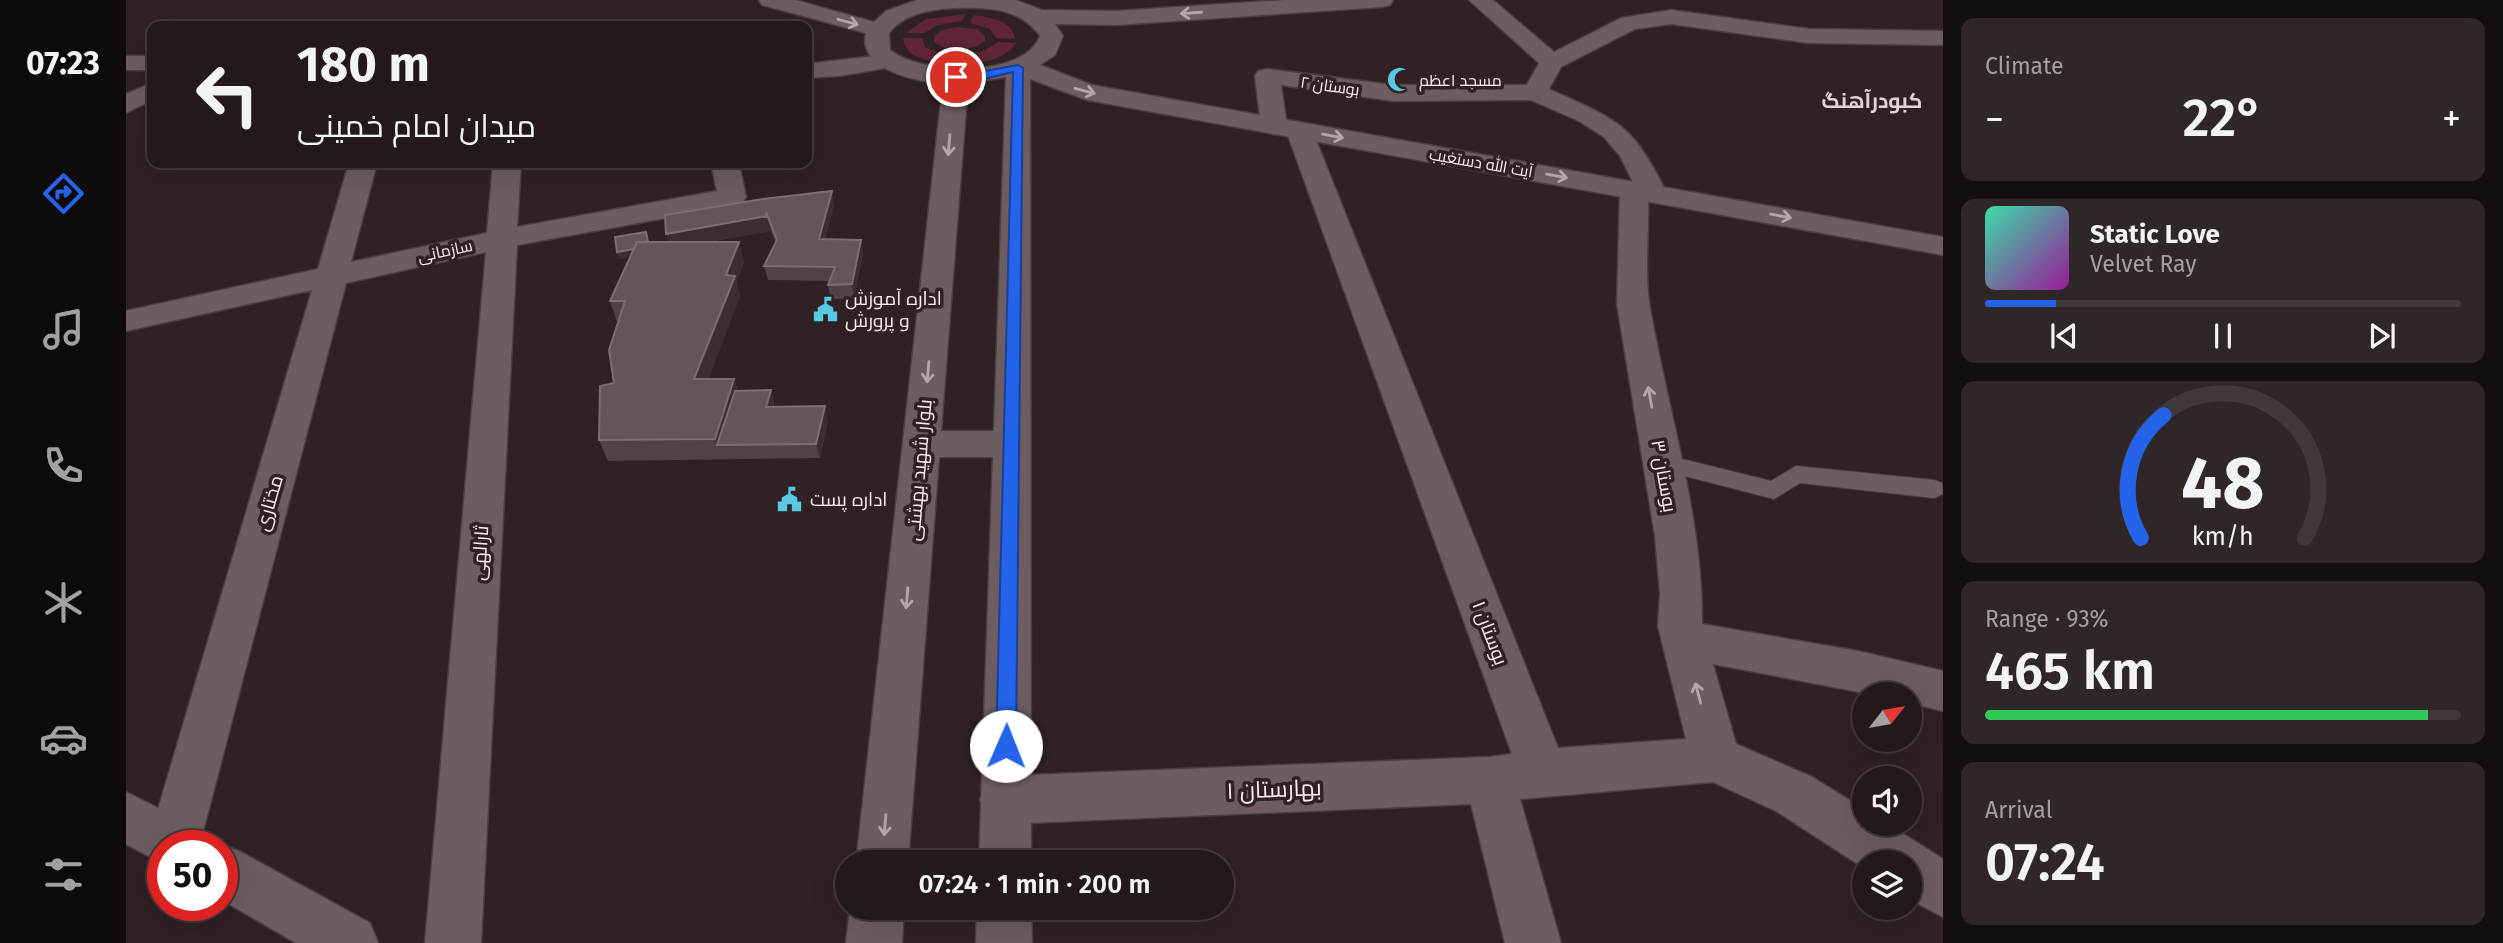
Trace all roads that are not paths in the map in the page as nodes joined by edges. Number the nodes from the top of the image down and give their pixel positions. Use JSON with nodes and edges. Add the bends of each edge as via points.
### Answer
{"nodes":[{"id":1,"x":770,"y":0,"type":"edge"},
{"id":2,"x":1382,"y":0,"type":"edge"},
{"id":3,"x":1480,"y":0,"type":"edge"},
{"id":4,"x":923,"y":4,"type":"edge"},
{"id":5,"x":1286,"y":4,"type":"edge"},
{"id":6,"x":878,"y":5,"type":"dead end"},
{"id":7,"x":1038,"y":17,"type":"junction"},
{"id":8,"x":879,"y":30,"type":"junction"},
{"id":9,"x":1943,"y":37,"type":"edge"},
{"id":10,"x":890,"y":61,"type":"junction"},
{"id":11,"x":1552,"y":62,"type":"junction"},
{"id":12,"x":126,"y":63,"type":"edge"},
{"id":13,"x":147,"y":63,"type":"edge"},
{"id":14,"x":1020,"y":67,"type":"junction"},
{"id":15,"x":812,"y":71,"type":"edge"},
{"id":16,"x":956,"y":77,"type":"junction"},
{"id":17,"x":1535,"y":92,"type":"junction"},
{"id":18,"x":147,"y":93,"type":"edge"},
{"id":19,"x":126,"y":105,"type":"edge"},
{"id":20,"x":1287,"y":128,"type":"junction"},
{"id":21,"x":362,"y":168,"type":"edge"},
{"id":22,"x":507,"y":168,"type":"edge"},
{"id":23,"x":726,"y":168,"type":"edge"},
{"id":24,"x":1644,"y":191,"type":"junction"},
{"id":25,"x":501,"y":239,"type":"junction"},
{"id":26,"x":1943,"y":246,"type":"edge"},
{"id":27,"x":333,"y":275,"type":"junction"},
{"id":28,"x":126,"y":321,"type":"edge"},
{"id":29,"x":921,"y":444,"type":"junction"},
{"id":30,"x":1011,"y":444,"type":"junction"},
{"id":31,"x":1662,"y":462,"type":"junction"},
{"id":32,"x":1934,"y":489,"type":"dead end"},
{"id":33,"x":1683,"y":640,"type":"junction"},
{"id":34,"x":1943,"y":691,"type":"edge"},
{"id":35,"x":1716,"y":759,"type":"junction"},
{"id":36,"x":1543,"y":772,"type":"junction"},
{"id":37,"x":1490,"y":780,"type":"junction"},
{"id":38,"x":1005,"y":800,"type":"junction"},
{"id":39,"x":126,"y":816,"type":"edge"},
{"id":40,"x":151,"y":830,"type":"edge"},
{"id":41,"x":180,"y":830,"type":"edge"},
{"id":42,"x":883,"y":850,"type":"edge"},
{"id":43,"x":1005,"y":850,"type":"edge"},
{"id":44,"x":1882,"y":850,"type":"edge"},
{"id":45,"x":1922,"y":876,"type":"edge"},
{"id":46,"x":238,"y":880,"type":"edge"},
{"id":47,"x":1943,"y":890,"type":"edge"},
{"id":48,"x":876,"y":920,"type":"edge"},
{"id":49,"x":1004,"y":920,"type":"edge"},
{"id":50,"x":350,"y":943,"type":"edge"},
{"id":51,"x":453,"y":943,"type":"edge"},
{"id":52,"x":874,"y":943,"type":"edge"},
{"id":53,"x":1004,"y":943,"type":"edge"},
{"id":54,"x":1533,"y":943,"type":"edge"}],
"edges":[{"from":1,"to":8,"type":"street","one_way":true},
{"from":2,"to":5,"type":"street"},
{"from":3,"to":11,"type":"street"},
{"from":4,"to":6,"type":"street"},
{"from":4,"to":7,"type":"street","via":[[988,2]]},
{"from":4,"to":8,"type":"street","via":[[894,17]]},
{"from":5,"to":7,"type":"street","one_way":true,"via":[[1116,18]]},
{"from":7,"to":14,"type":"street","via":[[1048,27],[1050,43]]},
{"from":8,"to":10,"type":"street","via":[[876,43]]},
{"from":9,"to":11,"type":"street","via":[[1809,36],[1671,18],[1629,23]]},
{"from":10,"to":15,"type":"street"},
{"from":10,"to":16,"type":"street","via":[[926,74]]},
{"from":11,"to":17,"type":"street"},
{"from":12,"to":13,"type":"street"},
{"from":14,"to":16,"type":"street"},
{"from":14,"to":20,"type":"street","name":"آیت الله دستغیب","one_way":true,"via":[[1087,92]]},
{"from":14,"to":30,"type":"street"},
{"from":16,"to":29,"type":"street","name":"بلوار شهید بهشتی","one_way":true},
{"from":17,"to":20,"type":"street","name":"بوستان ۲","via":[[1393,93],[1267,76]]},
{"from":17,"to":24,"type":"street","via":[[1611,130],[1633,155]]},
{"from":18,"to":19,"type":"street"},
{"from":20,"to":24,"type":"street","name":"آیت الله دستغیب","one_way":true},
{"from":20,"to":36,"type":"street","name":"بوستان ۱"},
{"from":21,"to":27,"type":"street","name":"مختاری"},
{"from":22,"to":25,"type":"street","name":"ثارالهی"},
{"from":23,"to":25,"type":"street","name":"سازمانی","via":[[732,197]]},
{"from":24,"to":26,"type":"street","name":"آیت الله دستغیب","one_way":true},
{"from":31,"to":24,"type":"street","name":"بوستان ۳","one_way":true,"via":[[1633,304]]},
{"from":25,"to":27,"type":"street","name":"سازمانی"},
{"from":25,"to":51,"type":"street","name":"ثارالهی"},
{"from":27,"to":28,"type":"street","name":"سازمانی"},
{"from":27,"to":41,"type":"street","name":"مختاری"},
{"from":29,"to":30,"type":"street"},
{"from":29,"to":42,"type":"street","name":"بلوار شهید بهشتی","one_way":true},
{"from":30,"to":38,"type":"street"},
{"from":31,"to":32,"type":"lane","via":[[1774,490],[1796,474]]},
{"from":31,"to":33,"type":"street","name":"بوستان ۳","via":[[1675,536]]},
{"from":33,"to":34,"type":"street"},
{"from":35,"to":33,"type":"street","name":"بوستان ۳","one_way":true},
{"from":35,"to":36,"type":"street"},
{"from":35,"to":44,"type":"street","via":[[1794,794]]},
{"from":36,"to":37,"type":"street","name":"بهارستان ۱"},
{"from":37,"to":38,"type":"street","name":"بهارستان ۱"},
{"from":37,"to":54,"type":"street"},
{"from":38,"to":43,"type":"street"},
{"from":39,"to":40,"type":"street"},
{"from":45,"to":47,"type":"street"},
{"from":46,"to":50,"type":"street"},
{"from":48,"to":52,"type":"street"},
{"from":49,"to":53,"type":"street"}]}
